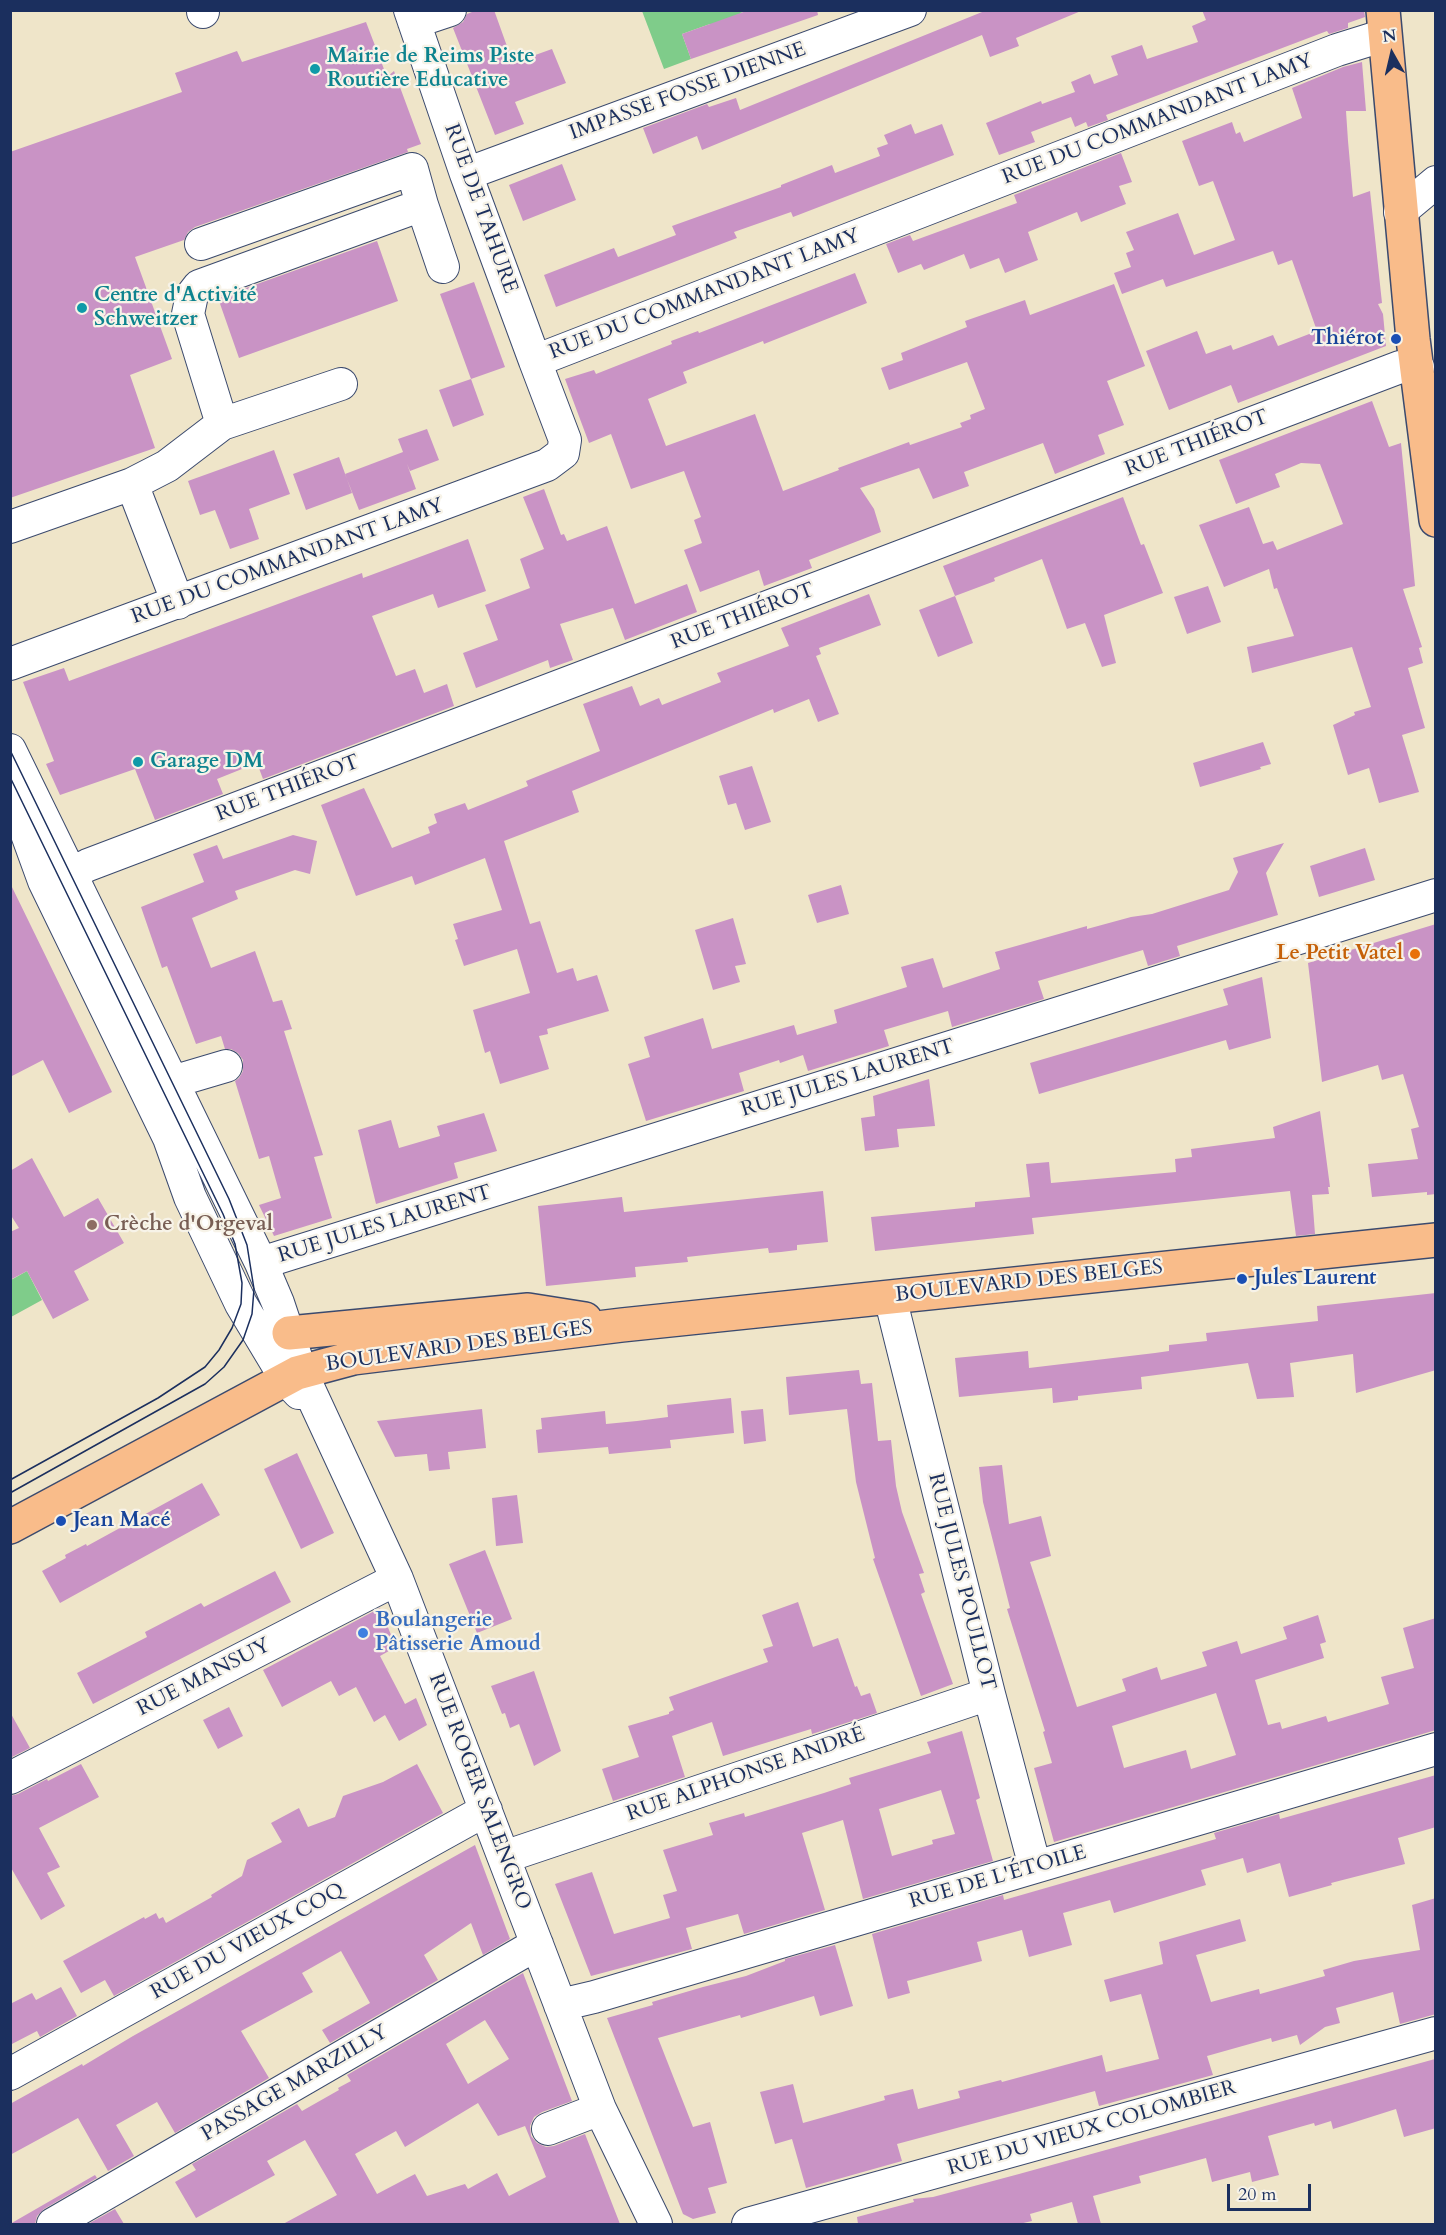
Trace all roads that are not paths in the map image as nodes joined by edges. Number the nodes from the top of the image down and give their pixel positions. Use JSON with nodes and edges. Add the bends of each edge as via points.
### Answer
{"nodes":[{"id":1,"x":450,"y":10,"type":"edge"},
{"id":2,"x":910,"y":10,"type":"edge"},
{"id":3,"x":412,"y":16,"type":"edge"},
{"id":4,"x":1384,"y":23,"type":"edge"},
{"id":5,"x":466,"y":174,"type":"junction"},
{"id":6,"x":1436,"y":182,"type":"edge"},
{"id":7,"x":422,"y":205,"type":"junction"},
{"id":8,"x":1400,"y":212,"type":"junction"},
{"id":9,"x":201,"y":244,"type":"dead end"},
{"id":10,"x":443,"y":267,"type":"dead end"},
{"id":11,"x":535,"y":361,"type":"junction"},
{"id":12,"x":1418,"y":367,"type":"junction"},
{"id":13,"x":341,"y":384,"type":"dead end"},
{"id":14,"x":222,"y":424,"type":"junction"},
{"id":15,"x":132,"y":484,"type":"junction"},
{"id":16,"x":1436,"y":520,"type":"edge"},
{"id":17,"x":10,"y":527,"type":"edge"},
{"id":18,"x":178,"y":603,"type":"junction"},
{"id":19,"x":10,"y":664,"type":"edge"},
{"id":20,"x":14,"y":776,"type":"edge"},
{"id":21,"x":70,"y":874,"type":"junction"},
{"id":22,"x":1436,"y":895,"type":"edge"},
{"id":23,"x":226,"y":1066,"type":"dead end"},
{"id":24,"x":172,"y":1082,"type":"junction"},
{"id":25,"x":1436,"y":1240,"type":"edge"},
{"id":26,"x":261,"y":1263,"type":"junction"},
{"id":27,"x":890,"y":1297,"type":"junction"},
{"id":28,"x":622,"y":1325,"type":"junction"},
{"id":29,"x":289,"y":1333,"type":"junction"},
{"id":30,"x":293,"y":1376,"type":"junction"},
{"id":31,"x":10,"y":1527,"type":"edge"},
{"id":32,"x":397,"y":1579,"type":"junction"},
{"id":33,"x":989,"y":1694,"type":"junction"},
{"id":34,"x":1436,"y":1749,"type":"edge"},
{"id":35,"x":10,"y":1778,"type":"edge"},
{"id":36,"x":486,"y":1810,"type":"junction"},
{"id":37,"x":504,"y":1857,"type":"junction"},
{"id":38,"x":1035,"y":1867,"type":"junction"},
{"id":39,"x":537,"y":1944,"type":"junction"},
{"id":40,"x":560,"y":2005,"type":"junction"},
{"id":41,"x":1436,"y":2033,"type":"edge"},
{"id":42,"x":10,"y":2074,"type":"edge"},
{"id":43,"x":600,"y":2109,"type":"junction"},
{"id":44,"x":548,"y":2129,"type":"dead end"},
{"id":45,"x":53,"y":2224,"type":"edge"},
{"id":46,"x":656,"y":2224,"type":"edge"},
{"id":47,"x":748,"y":2224,"type":"edge"}],
"edges":[{"from":1,"to":3,"type":"street","name":"RUE DE TAHURE"},
{"from":2,"to":5,"type":"street","name":"IMPASSE FOSSE DIENNE"},
{"from":3,"to":5,"type":"street","name":"RUE DE TAHURE"},
{"from":4,"to":8,"type":"main road"},
{"from":4,"to":11,"type":"street","name":"RUE DU COMMANDANT LAMY","via":[[1337,50]]},
{"from":5,"to":11,"type":"street","name":"RUE DE TAHURE"},
{"from":6,"to":8,"type":"street"},
{"from":7,"to":9,"type":"street","via":[[412,169]]},
{"from":7,"to":10,"type":"street"},
{"from":7,"to":14,"type":"street","via":[[200,286],[192,295],[188,314]]},
{"from":8,"to":12,"type":"main road"},
{"from":11,"to":18,"type":"street","name":"RUE DU COMMANDANT LAMY","via":[[565,441],[563,453],[548,465]]},
{"from":12,"to":16,"type":"main road"},
{"from":12,"to":21,"type":"street","name":"RUE THIÉROT","via":[[1400,367]]},
{"from":13,"to":14,"type":"street"},
{"from":14,"to":15,"type":"street","via":[[167,466]]},
{"from":15,"to":17,"type":"street"},
{"from":15,"to":18,"type":"street"},
{"from":18,"to":19,"type":"street","name":"RUE DU COMMANDANT LAMY"},
{"from":20,"to":21,"type":"street"},
{"from":20,"to":30,"type":"street","via":[[44,881],[169,1138],[190,1197],[240,1304]]},
{"from":21,"to":24,"type":"street"},
{"from":22,"to":26,"type":"street","name":"RUE JULES LAURENT"},
{"from":23,"to":24,"type":"street"},
{"from":24,"to":26,"type":"street"},
{"from":25,"to":27,"type":"main road","name":"BOULEVARD DES BELGES"},
{"from":26,"to":29,"type":"street"},
{"from":27,"to":28,"type":"main road","name":"BOULEVARD DES BELGES"},
{"from":27,"to":33,"type":"street","name":"RUE JULES POULLOT"},
{"from":28,"to":29,"type":"main road","name":"BOULEVARD DES BELGES","via":[[528,1310]]},
{"from":28,"to":30,"type":"main road","name":"BOULEVARD DES BELGES","via":[[353,1358]]},
{"from":29,"to":30,"type":"street"},
{"from":30,"to":31,"type":"main road","name":"BOULEVARD DES BELGES"},
{"from":30,"to":32,"type":"street","name":"RUE ROGER SALENGRO","via":[[319,1412]]},
{"from":32,"to":35,"type":"street","name":"RUE MANSUY"},
{"from":32,"to":36,"type":"street","name":"RUE ROGER SALENGRO"},
{"from":33,"to":37,"type":"street","name":"RUE ALPHONSE ANDRÉ"},
{"from":33,"to":38,"type":"street","name":"RUE JULES POULLOT"},
{"from":34,"to":38,"type":"street","name":"RUE DE L'ÉTOILE"},
{"from":36,"to":37,"type":"street","name":"RUE ROGER SALENGRO"},
{"from":36,"to":42,"type":"street","name":"RUE DU VIEUX COQ"},
{"from":37,"to":39,"type":"street","name":"RUE ROGER SALENGRO"},
{"from":38,"to":40,"type":"street","name":"RUE DE L'ÉTOILE"},
{"from":39,"to":40,"type":"street","name":"RUE ROGER SALENGRO"},
{"from":39,"to":45,"type":"street","name":"PASSAGE MARZILLY"},
{"from":40,"to":43,"type":"street","name":"RUE ROGER SALENGRO"},
{"from":41,"to":47,"type":"street","name":"RUE DU VIEUX COLOMBIER"},
{"from":43,"to":44,"type":"street"},
{"from":43,"to":46,"type":"street","name":"RUE ROGER SALENGRO"}]}
